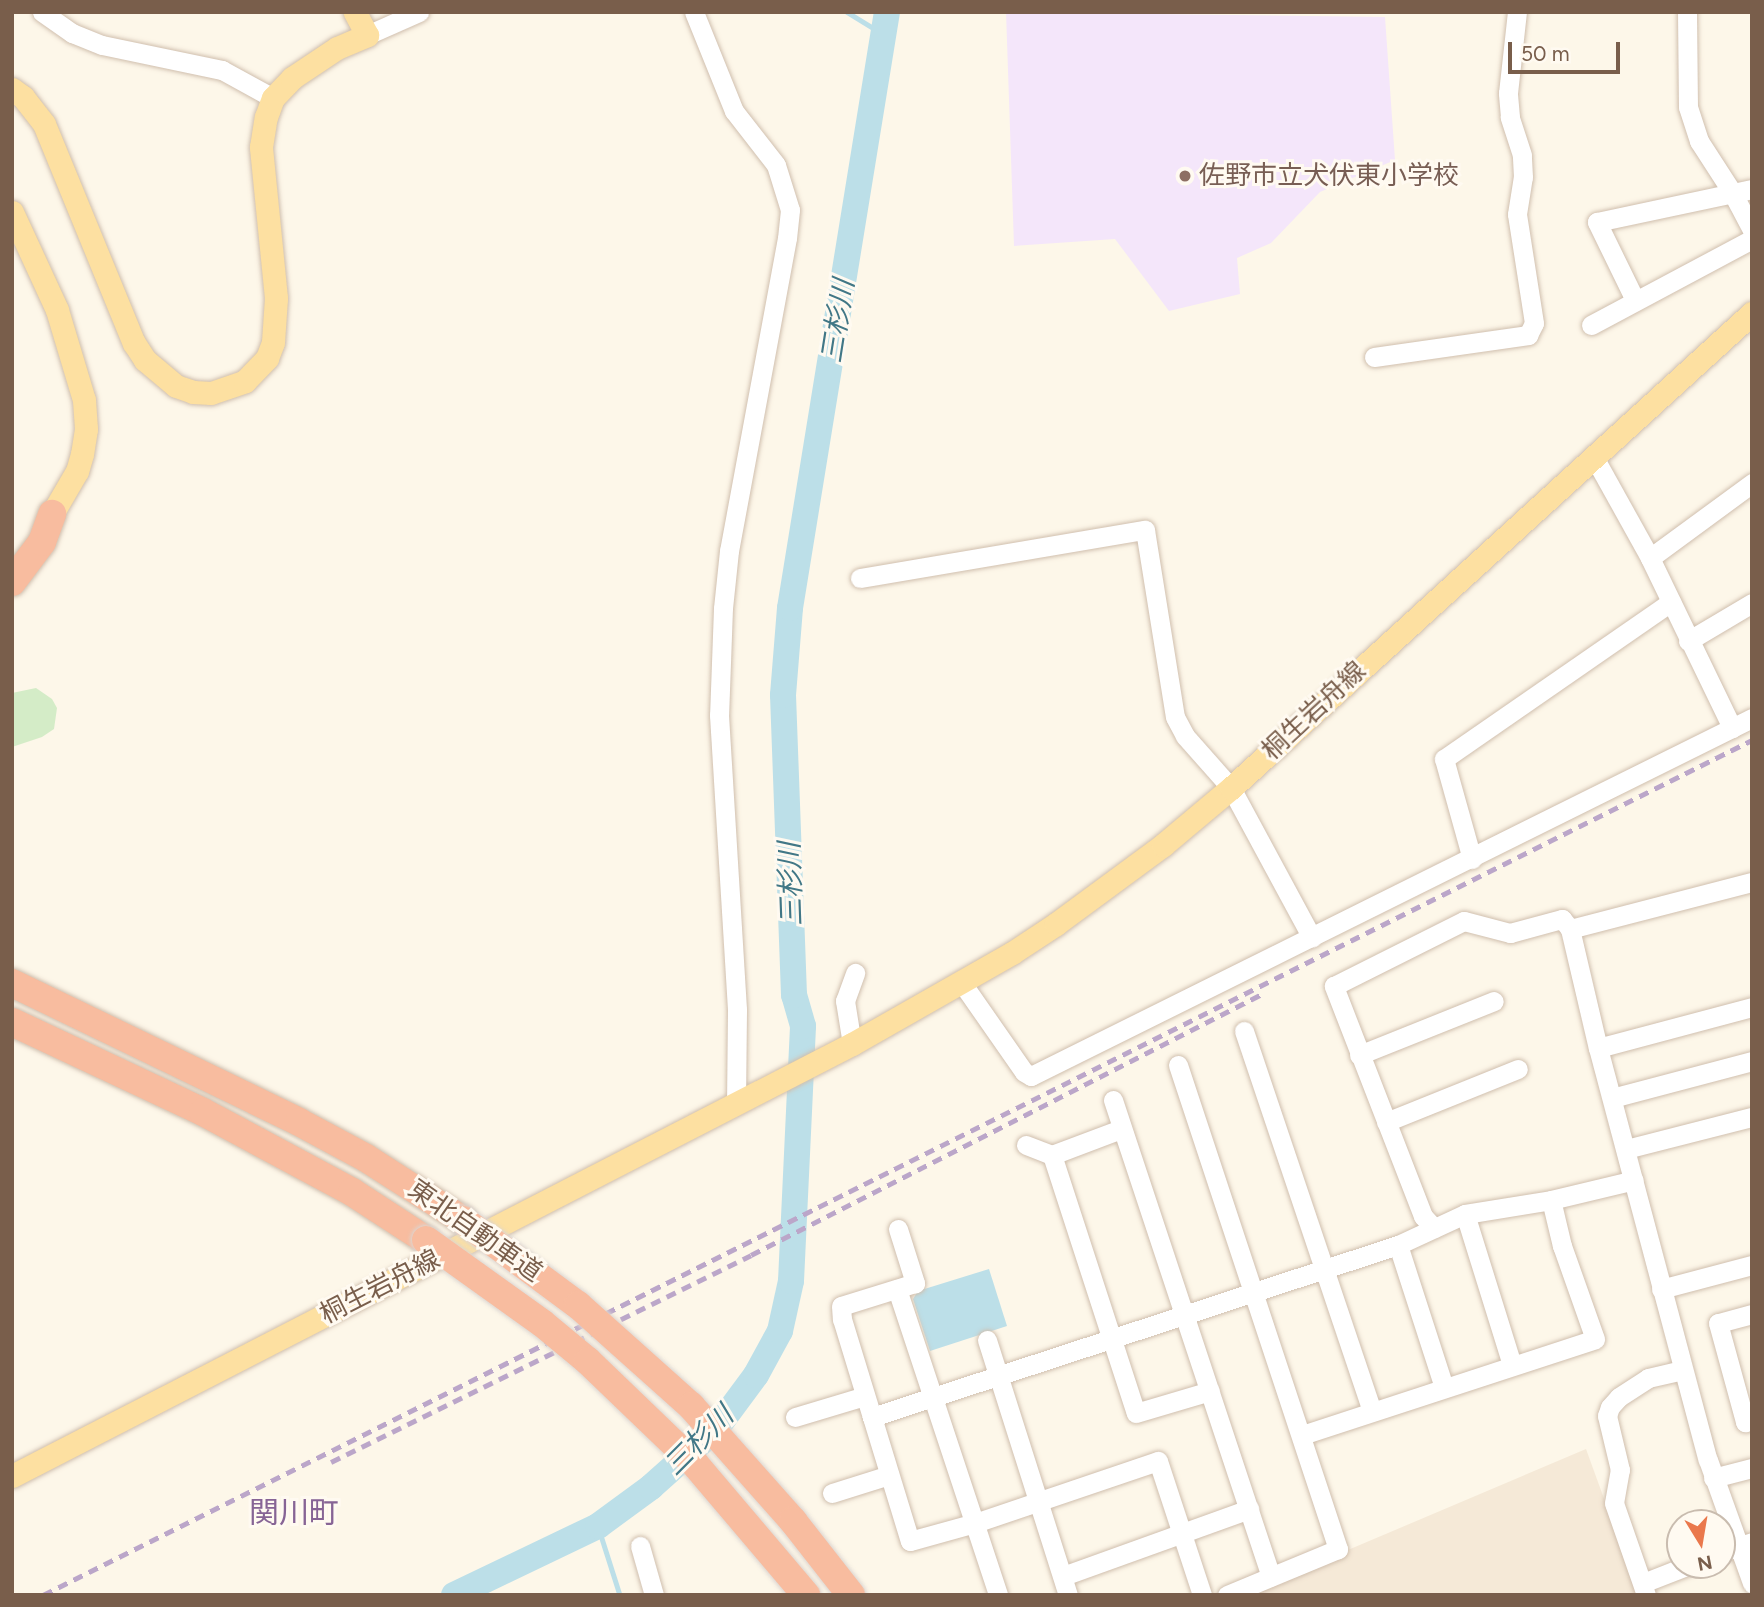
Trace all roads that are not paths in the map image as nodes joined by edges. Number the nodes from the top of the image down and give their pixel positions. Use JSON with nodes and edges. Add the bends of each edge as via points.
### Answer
{"nodes":[{"id":1,"x":42,"y":12,"type":"edge"},
{"id":2,"x":355,"y":12,"type":"edge"},
{"id":3,"x":419,"y":12,"type":"edge"},
{"id":4,"x":694,"y":12,"type":"edge"},
{"id":5,"x":1517,"y":12,"type":"edge"},
{"id":6,"x":1688,"y":12,"type":"edge"},
{"id":7,"x":367,"y":35,"type":"junction"},
{"id":8,"x":12,"y":89,"type":"edge"},
{"id":9,"x":273,"y":98,"type":"junction"},
{"id":10,"x":1742,"y":191,"type":"edge"},
{"id":11,"x":12,"y":212,"type":"edge"},
{"id":12,"x":1752,"y":230,"type":"edge"},
{"id":13,"x":1752,"y":240,"type":"edge"},
{"id":14,"x":1635,"y":300,"type":"junction"},
{"id":15,"x":1752,"y":313,"type":"edge"},
{"id":16,"x":1591,"y":325,"type":"dead end"},
{"id":17,"x":1374,"y":357,"type":"dead end"},
{"id":18,"x":1595,"y":459,"type":"junction"},
{"id":19,"x":1752,"y":482,"type":"edge"},
{"id":20,"x":52,"y":514,"type":"junction"},
{"id":21,"x":1650,"y":558,"type":"junction"},
{"id":22,"x":12,"y":563,"type":"edge"},
{"id":23,"x":860,"y":578,"type":"dead end"},
{"id":24,"x":12,"y":582,"type":"edge"},
{"id":25,"x":1671,"y":602,"type":"junction"},
{"id":26,"x":1752,"y":603,"type":"edge"},
{"id":27,"x":1688,"y":641,"type":"junction"},
{"id":28,"x":1752,"y":718,"type":"edge"},
{"id":29,"x":1732,"y":728,"type":"junction"},
{"id":30,"x":1231,"y":788,"type":"junction"},
{"id":31,"x":1472,"y":859,"type":"junction"},
{"id":32,"x":1752,"y":882,"type":"edge"},
{"id":33,"x":1570,"y":929,"type":"junction"},
{"id":34,"x":1312,"y":938,"type":"junction"},
{"id":35,"x":855,"y":973,"type":"dead end"},
{"id":36,"x":12,"y":983,"type":"edge"},
{"id":37,"x":962,"y":983,"type":"junction"},
{"id":38,"x":1494,"y":1001,"type":"dead end"},
{"id":39,"x":1752,"y":1007,"type":"edge"},
{"id":40,"x":12,"y":1022,"type":"edge"},
{"id":41,"x":1244,"y":1031,"type":"dead end"},
{"id":42,"x":12,"y":1042,"type":"edge"},
{"id":43,"x":843,"y":1048,"type":"junction"},
{"id":44,"x":1598,"y":1048,"type":"junction"},
{"id":45,"x":1359,"y":1055,"type":"junction"},
{"id":46,"x":1752,"y":1061,"type":"edge"},
{"id":47,"x":1178,"y":1065,"type":"dead end"},
{"id":48,"x":1518,"y":1069,"type":"dead end"},
{"id":49,"x":1612,"y":1098,"type":"junction"},
{"id":50,"x":742,"y":1100,"type":"junction"},
{"id":51,"x":1113,"y":1100,"type":"dead end"},
{"id":52,"x":202,"y":1112,"type":"junction"},
{"id":53,"x":1752,"y":1117,"type":"edge"},
{"id":54,"x":1386,"y":1122,"type":"junction"},
{"id":55,"x":1121,"y":1129,"type":"junction"},
{"id":56,"x":1026,"y":1145,"type":"dead end"},
{"id":57,"x":1626,"y":1149,"type":"junction"},
{"id":58,"x":1052,"y":1155,"type":"junction"},
{"id":59,"x":1634,"y":1180,"type":"junction"},
{"id":60,"x":1550,"y":1200,"type":"junction"},
{"id":61,"x":1465,"y":1214,"type":"junction"},
{"id":62,"x":1434,"y":1228,"type":"junction"},
{"id":63,"x":898,"y":1229,"type":"dead end"},
{"id":64,"x":1398,"y":1245,"type":"junction"},
{"id":65,"x":1752,"y":1265,"type":"edge"},
{"id":66,"x":1326,"y":1269,"type":"junction"},
{"id":67,"x":897,"y":1289,"type":"junction"},
{"id":68,"x":1661,"y":1289,"type":"junction"},
{"id":69,"x":1253,"y":1293,"type":"junction"},
{"id":70,"x":1752,"y":1314,"type":"edge"},
{"id":71,"x":1185,"y":1315,"type":"junction"},
{"id":72,"x":1111,"y":1339,"type":"junction"},
{"id":73,"x":987,"y":1340,"type":"dead end"},
{"id":74,"x":1512,"y":1365,"type":"junction"},
{"id":75,"x":1682,"y":1370,"type":"junction"},
{"id":76,"x":998,"y":1376,"type":"junction"},
{"id":77,"x":1444,"y":1387,"type":"junction"},
{"id":78,"x":1210,"y":1391,"type":"junction"},
{"id":79,"x":865,"y":1396,"type":"junction"},
{"id":80,"x":934,"y":1397,"type":"junction"},
{"id":81,"x":1373,"y":1411,"type":"junction"},
{"id":82,"x":872,"y":1417,"type":"junction"},
{"id":83,"x":795,"y":1418,"type":"dead end"},
{"id":84,"x":1752,"y":1420,"type":"edge"},
{"id":85,"x":1302,"y":1435,"type":"junction"},
{"id":86,"x":1752,"y":1468,"type":"edge"},
{"id":87,"x":889,"y":1475,"type":"junction"},
{"id":88,"x":12,"y":1476,"type":"edge"},
{"id":89,"x":1713,"y":1478,"type":"junction"},
{"id":90,"x":832,"y":1493,"type":"dead end"},
{"id":91,"x":1040,"y":1502,"type":"junction"},
{"id":92,"x":1249,"y":1509,"type":"junction"},
{"id":93,"x":975,"y":1523,"type":"junction"},
{"id":94,"x":1182,"y":1533,"type":"junction"},
{"id":95,"x":640,"y":1546,"type":"dead end"},
{"id":96,"x":1737,"y":1547,"type":"edge"},
{"id":97,"x":1271,"y":1577,"type":"junction"},
{"id":98,"x":1666,"y":1577,"type":"edge"},
{"id":99,"x":1752,"y":1583,"type":"edge"},
{"id":100,"x":1065,"y":1586,"type":"edge"},
{"id":101,"x":1644,"y":1589,"type":"edge"},
{"id":102,"x":654,"y":1595,"type":"edge"},
{"id":103,"x":806,"y":1595,"type":"edge"},
{"id":104,"x":851,"y":1595,"type":"edge"},
{"id":105,"x":998,"y":1595,"type":"edge"},
{"id":106,"x":1202,"y":1595,"type":"edge"},
{"id":107,"x":1227,"y":1595,"type":"edge"}],
"edges":[{"from":1,"to":9,"type":"street","via":[[72,33],[102,45],[222,70]]},
{"from":2,"to":7,"type":"main road"},
{"from":3,"to":7,"type":"street"},
{"from":4,"to":50,"type":"street","via":[[734,111],[776,165],[790,210],[729,551],[723,608],[719,715]]},
{"from":5,"to":17,"type":"street","via":[[1508,93],[1522,155],[1517,214],[1534,323],[1528,335]]},
{"from":6,"to":10,"type":"street","via":[[1688,107],[1699,141]]},
{"from":7,"to":9,"type":"main road","via":[[337,48],[292,78]]},
{"from":8,"to":9,"type":"main road","via":[[44,124],[145,360],[176,386],[211,393],[245,381],[267,358],[273,341],[276,298],[261,147]]},
{"from":10,"to":12,"type":"street"},
{"from":10,"to":14,"type":"street","via":[[1597,222]]},
{"from":11,"to":20,"type":"main road","via":[[57,310],[84,400],[82,454]]},
{"from":13,"to":14,"type":"street"},
{"from":14,"to":16,"type":"street"},
{"from":15,"to":18,"type":"main road","name":"桐生岩舟線"},
{"from":18,"to":21,"type":"street"},
{"from":18,"to":30,"type":"main road","name":"桐生岩舟線"},
{"from":19,"to":21,"type":"street"},
{"from":20,"to":22,"type":"highway"},
{"from":20,"to":24,"type":"highway","via":[[41,542]]},
{"from":21,"to":25,"type":"street"},
{"from":23,"to":30,"type":"street","via":[[1145,530],[1175,717],[1185,736]]},
{"from":25,"to":27,"type":"street"},
{"from":25,"to":31,"type":"street","via":[[1444,759]]},
{"from":26,"to":27,"type":"street"},
{"from":27,"to":29,"type":"street"},
{"from":28,"to":29,"type":"street"},
{"from":29,"to":31,"type":"street"},
{"from":30,"to":34,"type":"street"},
{"from":30,"to":37,"type":"main road","name":"桐生岩舟線","via":[[1056,924]]},
{"from":31,"to":34,"type":"street"},
{"from":32,"to":33,"type":"street"},
{"from":33,"to":44,"type":"street"},
{"from":33,"to":45,"type":"street","via":[[1562,919],[1510,933],[1464,921],[1334,986]]},
{"from":34,"to":37,"type":"street","via":[[1031,1076]]},
{"from":35,"to":43,"type":"street","via":[[845,1001]]},
{"from":36,"to":104,"type":"highway","name":"東北自動車道","bridge":true,"via":[[299,1122],[463,1220],[578,1305],[691,1406],[793,1521]]},
{"from":37,"to":43,"type":"main road","name":"桐生岩舟線"},
{"from":38,"to":45,"type":"street"},
{"from":39,"to":44,"type":"street"},
{"from":40,"to":52,"type":"highway","name":"東北自動車道"},
{"from":41,"to":66,"type":"street"},
{"from":42,"to":52,"type":"highway"},
{"from":43,"to":50,"type":"main road","name":"桐生岩舟線"},
{"from":44,"to":49,"type":"street"},
{"from":45,"to":54,"type":"street"},
{"from":46,"to":49,"type":"street"},
{"from":47,"to":69,"type":"street"},
{"from":48,"to":54,"type":"street"},
{"from":49,"to":57,"type":"street"},
{"from":50,"to":88,"type":"main road","name":"桐生岩舟線"},
{"from":51,"to":55,"type":"street"},
{"from":52,"to":103,"type":"highway","name":"東北自動車道","bridge":true,"via":[[352,1192],[542,1323],[695,1464]]},
{"from":53,"to":57,"type":"street"},
{"from":54,"to":62,"type":"street","via":[[1423,1216]]},
{"from":55,"to":58,"type":"street"},
{"from":55,"to":71,"type":"street"},
{"from":56,"to":58,"type":"street"},
{"from":57,"to":59,"type":"street"},
{"from":58,"to":72,"type":"street"},
{"from":59,"to":60,"type":"street"},
{"from":59,"to":68,"type":"street"},
{"from":60,"to":61,"type":"street"},
{"from":60,"to":74,"type":"street","via":[[1595,1339]]},
{"from":61,"to":62,"type":"street"},
{"from":61,"to":74,"type":"street"},
{"from":62,"to":64,"type":"street"},
{"from":63,"to":67,"type":"street","via":[[915,1283]]},
{"from":64,"to":66,"type":"street"},
{"from":64,"to":77,"type":"street"},
{"from":65,"to":68,"type":"street"},
{"from":66,"to":69,"type":"street"},
{"from":66,"to":81,"type":"street"},
{"from":67,"to":79,"type":"street","via":[[841,1306]]},
{"from":67,"to":80,"type":"street"},
{"from":68,"to":75,"type":"street"},
{"from":69,"to":71,"type":"street"},
{"from":69,"to":85,"type":"street"},
{"from":70,"to":84,"type":"street","via":[[1718,1323],[1745,1422]]},
{"from":71,"to":72,"type":"street"},
{"from":71,"to":78,"type":"street"},
{"from":72,"to":76,"type":"street"},
{"from":72,"to":78,"type":"street","via":[[1136,1413]]},
{"from":73,"to":76,"type":"street"},
{"from":74,"to":77,"type":"street"},
{"from":75,"to":89,"type":"street"},
{"from":75,"to":101,"type":"street","via":[[1648,1378],[1619,1397],[1607,1416],[1620,1470],[1614,1503]]},
{"from":76,"to":80,"type":"street"},
{"from":76,"to":91,"type":"street"},
{"from":77,"to":81,"type":"street"},
{"from":78,"to":92,"type":"street"},
{"from":79,"to":82,"type":"street"},
{"from":79,"to":83,"type":"street"},
{"from":80,"to":82,"type":"street"},
{"from":80,"to":93,"type":"street"},
{"from":81,"to":85,"type":"street"},
{"from":82,"to":87,"type":"street"},
{"from":85,"to":97,"type":"street","via":[[1338,1549]]},
{"from":86,"to":89,"type":"street"},
{"from":87,"to":90,"type":"street"},
{"from":87,"to":93,"type":"street","via":[[910,1541]]},
{"from":89,"to":96,"type":"street"},
{"from":91,"to":93,"type":"street"},
{"from":91,"to":94,"type":"street","via":[[1158,1461]]},
{"from":91,"to":100,"type":"street"},
{"from":92,"to":94,"type":"street"},
{"from":92,"to":97,"type":"street"},
{"from":93,"to":105,"type":"street"},
{"from":94,"to":100,"type":"street"},
{"from":94,"to":106,"type":"street"},
{"from":95,"to":102,"type":"street"},
{"from":96,"to":99,"type":"street"},
{"from":97,"to":107,"type":"street"},
{"from":98,"to":101,"type":"street"}]}
